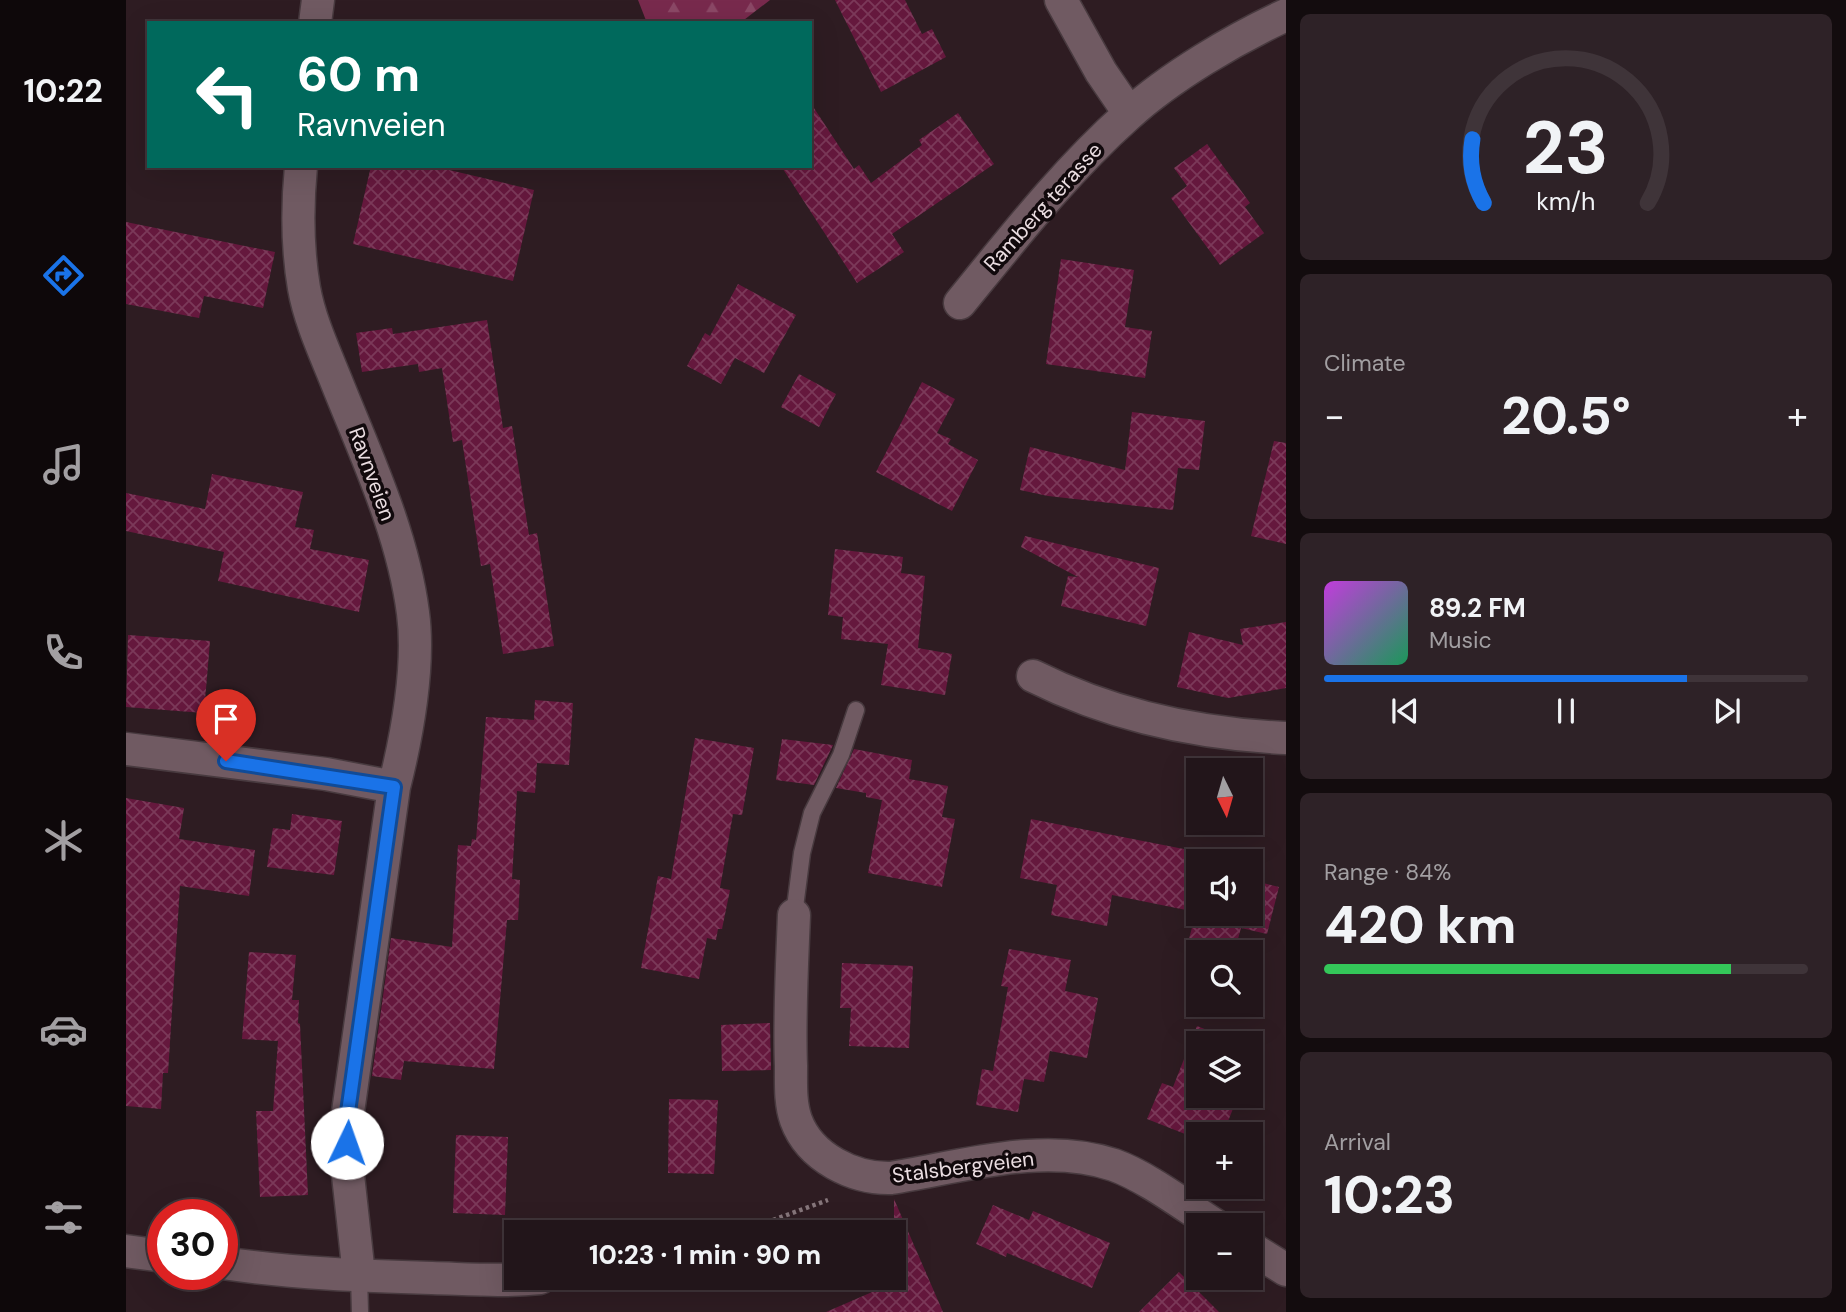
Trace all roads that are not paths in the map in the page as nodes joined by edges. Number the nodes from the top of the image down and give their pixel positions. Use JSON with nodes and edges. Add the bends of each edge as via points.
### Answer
{"nodes":[{"id":1,"x":318,"y":0,"type":"edge"},
{"id":2,"x":1061,"y":0,"type":"edge"},
{"id":3,"x":1286,"y":15,"type":"edge"},
{"id":4,"x":315,"y":21,"type":"edge"},
{"id":5,"x":1129,"y":113,"type":"junction"},
{"id":6,"x":300,"y":168,"type":"edge"},
{"id":7,"x":960,"y":303,"type":"dead end"},
{"id":8,"x":1033,"y":676,"type":"dead end"},
{"id":9,"x":856,"y":710,"type":"dead end"},
{"id":10,"x":1286,"y":738,"type":"edge"},
{"id":11,"x":126,"y":749,"type":"edge"},
{"id":12,"x":394,"y":787,"type":"junction"},
{"id":13,"x":794,"y":915,"type":"joint"},
{"id":14,"x":1195,"y":1213,"type":"edge"},
{"id":15,"x":126,"y":1251,"type":"edge"},
{"id":16,"x":147,"y":1254,"type":"edge"},
{"id":17,"x":1263,"y":1255,"type":"edge"},
{"id":18,"x":238,"y":1266,"type":"edge"},
{"id":19,"x":1286,"y":1269,"type":"edge"},
{"id":20,"x":359,"y":1275,"type":"junction"},
{"id":21,"x":504,"y":1281,"type":"edge"},
{"id":22,"x":360,"y":1312,"type":"edge"}],
"edges":[{"from":1,"to":4,"type":"street"},
{"from":2,"to":5,"type":"street"},
{"from":3,"to":5,"type":"street","name":"Ramberg terasse","via":[[1188,71]]},
{"from":5,"to":7,"type":"street","name":"Ramberg terasse","via":[[1068,174]]},
{"from":6,"to":12,"type":"street","name":"Ravnveien","via":[[297,210],[304,289],[319,340],[377,483],[413,614],[411,692]]},
{"from":8,"to":10,"type":"street","via":[[1131,716],[1242,736]]},
{"from":9,"to":13,"type":"lane","via":[[841,755],[812,813]]},
{"from":11,"to":12,"type":"street"},
{"from":12,"to":20,"type":"street","name":"Ravnveien","via":[[347,1119],[347,1167]]},
{"from":13,"to":14,"type":"street","name":"Stalsbergveien","via":[[789,1022],[792,1100],[797,1122],[833,1163],[871,1178],[891,1178],[1025,1157],[1081,1157],[1115,1166]]},
{"from":15,"to":16,"type":"street"},
{"from":17,"to":19,"type":"street"},
{"from":18,"to":20,"type":"street"},
{"from":20,"to":21,"type":"street"},
{"from":20,"to":22,"type":"lane"}]}
